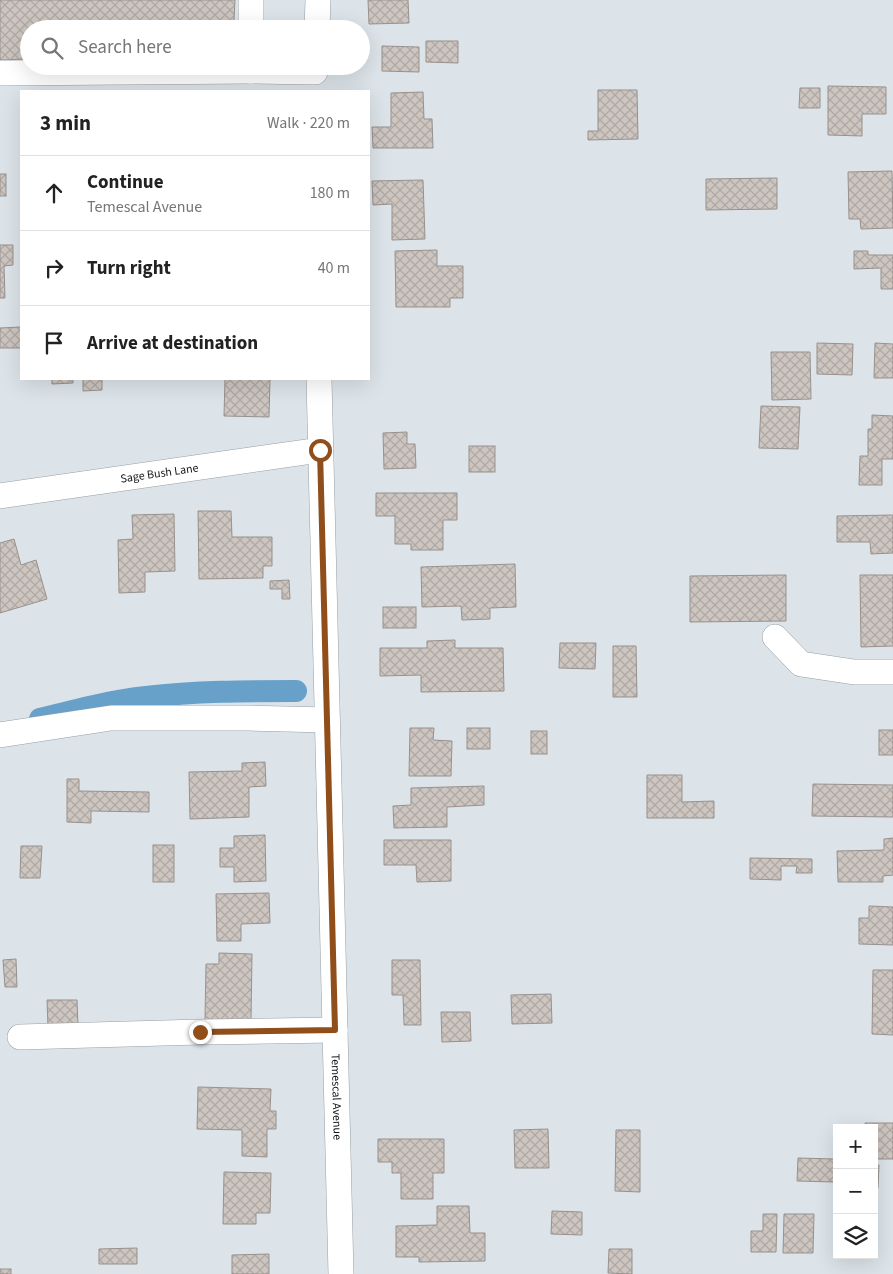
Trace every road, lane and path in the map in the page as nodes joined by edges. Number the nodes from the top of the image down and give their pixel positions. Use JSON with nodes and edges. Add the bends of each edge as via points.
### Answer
{"nodes":[{"id":1,"x":251,"y":0,"type":"edge"},
{"id":2,"x":318,"y":0,"type":"edge"},
{"id":3,"x":251,"y":20,"type":"edge"},
{"id":4,"x":317,"y":20,"type":"edge"},
{"id":5,"x":0,"y":73,"type":"edge"},
{"id":6,"x":20,"y":73,"type":"edge"},
{"id":7,"x":319,"y":380,"type":"edge"},
{"id":8,"x":320,"y":450,"type":"junction"},
{"id":9,"x":0,"y":496,"type":"edge"},
{"id":10,"x":775,"y":638,"type":"dead end"},
{"id":11,"x":893,"y":672,"type":"edge"},
{"id":12,"x":327,"y":720,"type":"junction"},
{"id":13,"x":0,"y":736,"type":"edge"},
{"id":14,"x":335,"y":1030,"type":"junction"},
{"id":15,"x":20,"y":1037,"type":"dead end"},
{"id":16,"x":341,"y":1274,"type":"edge"}],
"edges":[{"from":1,"to":3,"type":"street"},
{"from":2,"to":4,"type":"street"},
{"from":5,"to":6,"type":"street"},
{"from":7,"to":8,"type":"street","name":"Temescal Avenue"},
{"from":8,"to":9,"type":"street","name":"Sage Bush Lane"},
{"from":8,"to":12,"type":"street","name":"Temescal Avenue"},
{"from":10,"to":11,"type":"street","via":[[801,664],[854,672]]},
{"from":12,"to":13,"type":"street","via":[[111,718]]},
{"from":12,"to":14,"type":"street","name":"Temescal Avenue"},
{"from":14,"to":15,"type":"street"},
{"from":14,"to":16,"type":"street","name":"Temescal Avenue"}]}
